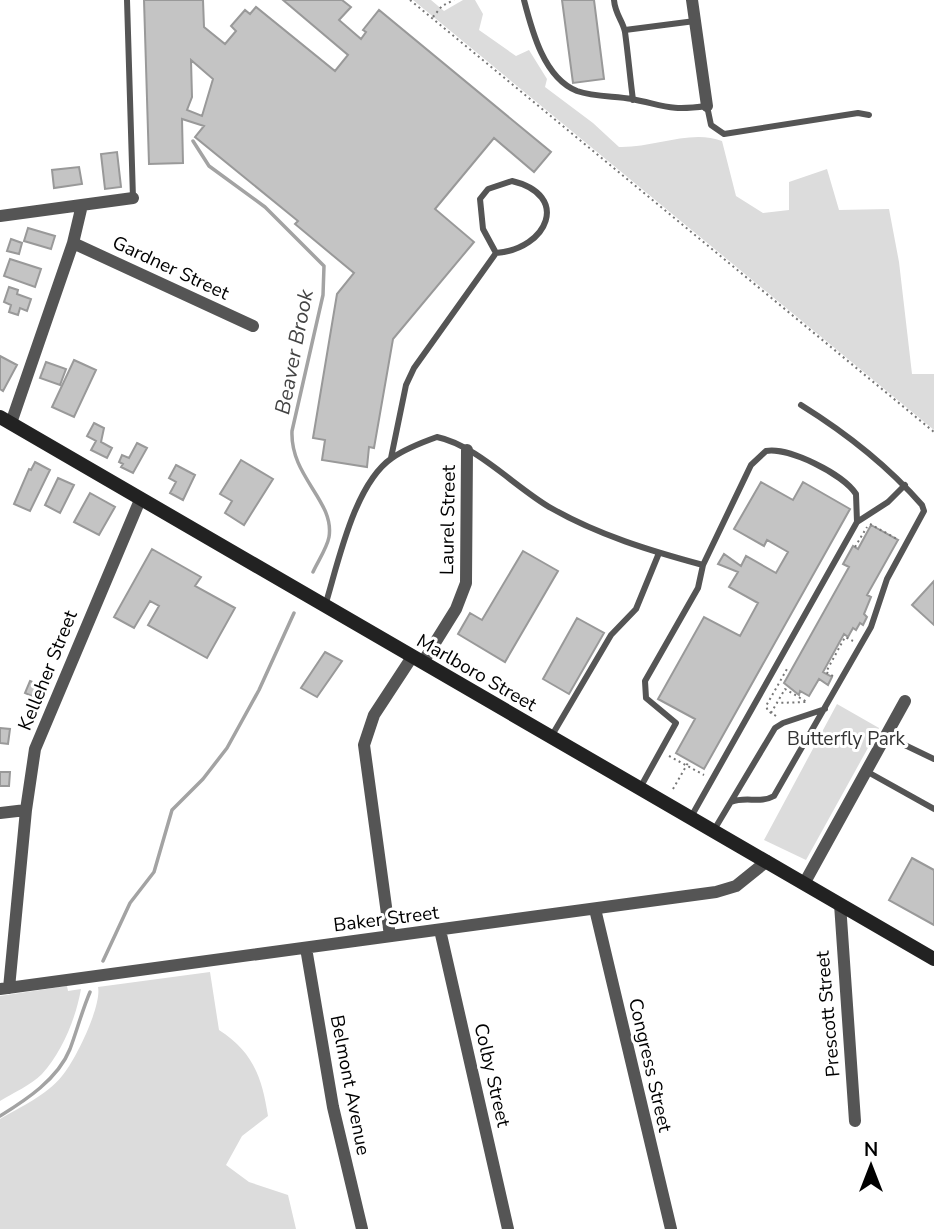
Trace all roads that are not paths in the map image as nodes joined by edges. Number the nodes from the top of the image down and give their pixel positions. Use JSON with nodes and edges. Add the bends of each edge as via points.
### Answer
{"nodes":[{"id":1,"x":127,"y":0,"type":"edge"},
{"id":2,"x":524,"y":0,"type":"edge"},
{"id":3,"x":614,"y":0,"type":"edge"},
{"id":4,"x":692,"y":0,"type":"edge"},
{"id":5,"x":695,"y":21,"type":"junction"},
{"id":6,"x":625,"y":30,"type":"junction"},
{"id":7,"x":634,"y":100,"type":"junction"},
{"id":8,"x":707,"y":106,"type":"junction"},
{"id":9,"x":869,"y":115,"type":"dead end"},
{"id":10,"x":132,"y":198,"type":"joint"},
{"id":11,"x":82,"y":205,"type":"junction"},
{"id":12,"x":0,"y":216,"type":"edge"},
{"id":13,"x":73,"y":243,"type":"junction"},
{"id":14,"x":496,"y":253,"type":"junction"},
{"id":15,"x":253,"y":326,"type":"dead end"},
{"id":16,"x":801,"y":405,"type":"dead end"},
{"id":17,"x":5,"y":420,"type":"edge"},
{"id":18,"x":467,"y":450,"type":"junction"},
{"id":19,"x":391,"y":458,"type":"junction"},
{"id":20,"x":905,"y":485,"type":"junction"},
{"id":21,"x":140,"y":500,"type":"junction"},
{"id":22,"x":856,"y":522,"type":"junction"},
{"id":23,"x":659,"y":553,"type":"junction"},
{"id":24,"x":703,"y":565,"type":"junction"},
{"id":25,"x":325,"y":606,"type":"junction"},
{"id":26,"x":417,"y":660,"type":"junction"},
{"id":27,"x":905,"y":701,"type":"dead end"},
{"id":28,"x":825,"y":709,"type":"junction"},
{"id":29,"x":886,"y":736,"type":"junction"},
{"id":30,"x":551,"y":737,"type":"junction"},
{"id":31,"x":934,"y":759,"type":"edge"},
{"id":32,"x":866,"y":771,"type":"junction"},
{"id":33,"x":640,"y":788,"type":"junction"},
{"id":34,"x":731,"y":802,"type":"junction"},
{"id":35,"x":934,"y":809,"type":"edge"},
{"id":36,"x":26,"y":810,"type":"junction"},
{"id":37,"x":0,"y":813,"type":"edge"},
{"id":38,"x":691,"y":817,"type":"junction"},
{"id":39,"x":714,"y":830,"type":"junction"},
{"id":40,"x":767,"y":861,"type":"junction"},
{"id":41,"x":804,"y":882,"type":"junction"},
{"id":42,"x":840,"y":904,"type":"junction"},
{"id":43,"x":595,"y":909,"type":"junction"},
{"id":44,"x":440,"y":930,"type":"junction"},
{"id":45,"x":390,"y":936,"type":"junction"},
{"id":46,"x":306,"y":948,"type":"junction"},
{"id":47,"x":934,"y":959,"type":"edge"},
{"id":48,"x":4,"y":989,"type":"edge"},
{"id":49,"x":855,"y":1121,"type":"dead end"},
{"id":50,"x":362,"y":1229,"type":"edge"},
{"id":51,"x":508,"y":1229,"type":"edge"},
{"id":52,"x":671,"y":1229,"type":"edge"}],
"edges":[{"from":1,"to":10,"type":"lane"},
{"from":2,"to":7,"type":"lane","via":[[544,57],[564,84],[579,92]]},
{"from":3,"to":6,"type":"lane"},
{"from":4,"to":5,"type":"street"},
{"from":5,"to":6,"type":"lane"},
{"from":5,"to":8,"type":"street"},
{"from":6,"to":7,"type":"lane"},
{"from":7,"to":8,"type":"lane","via":[[662,109]]},
{"from":8,"to":9,"type":"lane","via":[[716,131],[733,135]]},
{"from":10,"to":11,"type":"street"},
{"from":11,"to":12,"type":"street"},
{"from":11,"to":13,"type":"street"},
{"from":13,"to":15,"type":"street","name":"Gardner Street"},
{"from":13,"to":17,"type":"street"},
{"from":14,"to":14,"type":"lane","via":[[483,229],[480,199],[498,183],[512,181],[539,192],[545,202],[539,234],[528,246]]},
{"from":14,"to":19,"type":"lane","via":[[414,368],[406,385]]},
{"from":16,"to":20,"type":"lane","via":[[853,439]]},
{"from":17,"to":21,"type":"street","name":"Marlboro Street"},
{"from":18,"to":19,"type":"lane","via":[[437,437]]},
{"from":18,"to":23,"type":"lane","via":[[552,509]]},
{"from":18,"to":26,"type":"street","name":"Laurel Street","via":[[466,583],[456,609]]},
{"from":19,"to":25,"type":"lane","via":[[362,498]]},
{"from":20,"to":22,"type":"lane"},
{"from":20,"to":28,"type":"lane","via":[[924,511],[887,579],[872,627]]},
{"from":21,"to":25,"type":"street","name":"Marlboro Street"},
{"from":21,"to":36,"type":"street","name":"Kelleher Street","via":[[35,749]]},
{"from":22,"to":24,"type":"lane","via":[[856,494],[844,481],[793,454],[766,451],[751,465]]},
{"from":22,"to":38,"type":"lane"},
{"from":23,"to":24,"type":"lane"},
{"from":23,"to":30,"type":"lane","via":[[636,609],[611,635]]},
{"from":24,"to":33,"type":"lane","via":[[698,588],[645,681],[646,698],[676,723]]},
{"from":25,"to":26,"type":"street","name":"Marlboro Street"},
{"from":26,"to":30,"type":"street","name":"Marlboro Street"},
{"from":26,"to":45,"type":"street","name":"Laurel Street","via":[[374,715],[364,745]]},
{"from":27,"to":29,"type":"street"},
{"from":28,"to":34,"type":"lane","via":[[786,721],[767,738]]},
{"from":28,"to":34,"type":"lane","via":[[774,796]]},
{"from":29,"to":31,"type":"lane"},
{"from":29,"to":32,"type":"street"},
{"from":30,"to":33,"type":"street","name":"Marlboro Street"},
{"from":32,"to":35,"type":"lane"},
{"from":32,"to":41,"type":"street"},
{"from":33,"to":38,"type":"street","name":"Marlboro Street"},
{"from":34,"to":39,"type":"lane"},
{"from":36,"to":37,"type":"street"},
{"from":36,"to":48,"type":"street","name":"Kelleher Street"},
{"from":38,"to":39,"type":"street","name":"Marlboro Street"},
{"from":39,"to":40,"type":"street","name":"Marlboro Street"},
{"from":40,"to":41,"type":"street","name":"Marlboro Street"},
{"from":40,"to":43,"type":"street","name":"Baker Street","via":[[751,877],[726,889]]},
{"from":41,"to":42,"type":"street","name":"Marlboro Street"},
{"from":42,"to":47,"type":"street","name":"Marlboro Street"},
{"from":42,"to":49,"type":"street","name":"Prescott Street"},
{"from":43,"to":44,"type":"street","name":"Baker Street"},
{"from":43,"to":52,"type":"street","name":"Congress Street"},
{"from":44,"to":45,"type":"street","name":"Baker Street"},
{"from":44,"to":51,"type":"street","name":"Colby Street"},
{"from":45,"to":46,"type":"street","name":"Baker Street"},
{"from":46,"to":48,"type":"street","name":"Baker Street"},
{"from":46,"to":50,"type":"street","name":"Belmont Avenue","via":[[333,1107]]}]}
